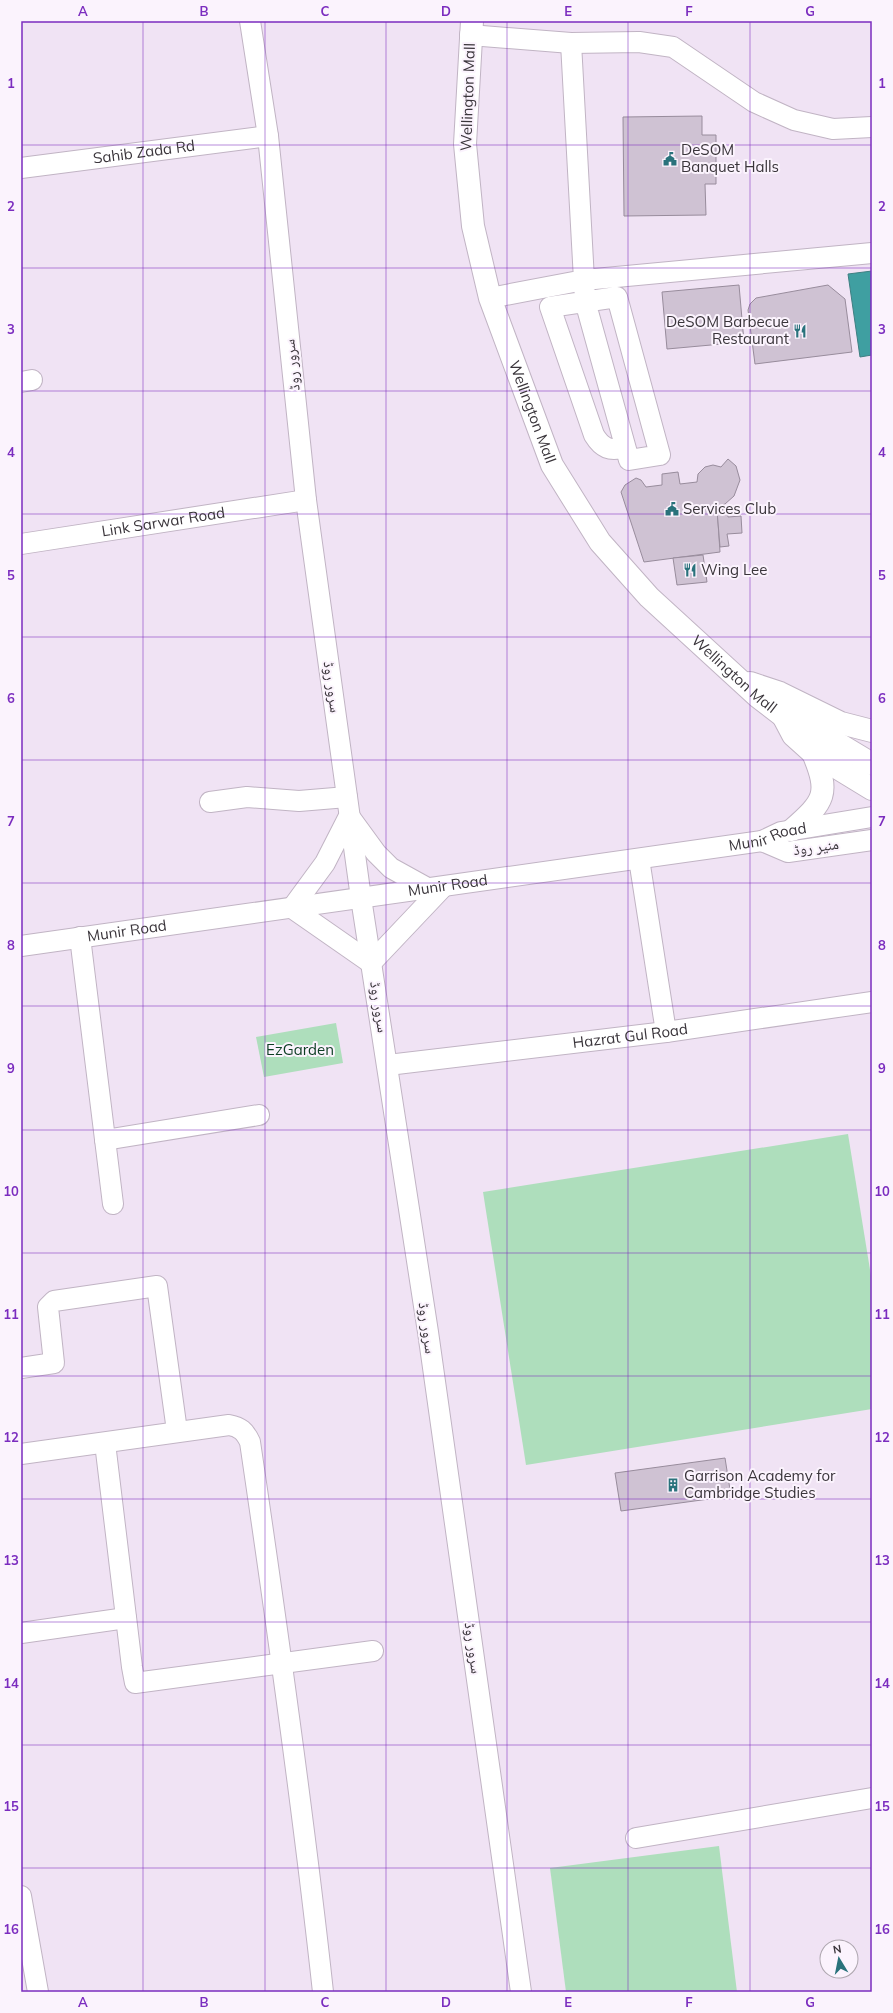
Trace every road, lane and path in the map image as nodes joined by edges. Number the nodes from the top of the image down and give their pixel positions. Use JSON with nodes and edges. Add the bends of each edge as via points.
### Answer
{"nodes":[{"id":1,"x":250,"y":21,"type":"edge"},
{"id":2,"x":471,"y":28,"type":"edge"},
{"id":3,"x":571,"y":43,"type":"junction"},
{"id":4,"x":872,"y":127,"type":"edge"},
{"id":5,"x":268,"y":136,"type":"junction"},
{"id":6,"x":21,"y":168,"type":"edge"},
{"id":7,"x":872,"y":253,"type":"edge"},
{"id":8,"x":584,"y":280,"type":"junction"},
{"id":9,"x":490,"y":298,"type":"junction"},
{"id":10,"x":585,"y":301,"type":"junction"},
{"id":11,"x":625,"y":447,"type":"junction"},
{"id":12,"x":306,"y":500,"type":"junction"},
{"id":13,"x":21,"y":544,"type":"edge"},
{"id":14,"x":736,"y":678,"type":"junction"},
{"id":15,"x":783,"y":716,"type":"junction"},
{"id":16,"x":872,"y":731,"type":"edge"},
{"id":17,"x":813,"y":753,"type":"junction"},
{"id":18,"x":872,"y":764,"type":"edge"},
{"id":19,"x":872,"y":789,"type":"edge"},
{"id":20,"x":210,"y":802,"type":"dead end"},
{"id":21,"x":348,"y":806,"type":"junction"},
{"id":22,"x":872,"y":817,"type":"edge"},
{"id":23,"x":792,"y":830,"type":"junction"},
{"id":24,"x":872,"y":840,"type":"edge"},
{"id":25,"x":762,"y":841,"type":"junction"},
{"id":26,"x":639,"y":859,"type":"junction"},
{"id":27,"x":436,"y":888,"type":"junction"},
{"id":28,"x":361,"y":898,"type":"junction"},
{"id":29,"x":292,"y":908,"type":"junction"},
{"id":30,"x":80,"y":937,"type":"junction"},
{"id":31,"x":21,"y":946,"type":"edge"},
{"id":32,"x":372,"y":963,"type":"junction"},
{"id":33,"x":872,"y":1002,"type":"edge"},
{"id":34,"x":666,"y":1032,"type":"junction"},
{"id":35,"x":388,"y":1065,"type":"junction"},
{"id":36,"x":259,"y":1114,"type":"dead end"},
{"id":37,"x":105,"y":1140,"type":"junction"},
{"id":38,"x":113,"y":1204,"type":"dead end"},
{"id":39,"x":21,"y":1368,"type":"edge"},
{"id":40,"x":178,"y":1431,"type":"junction"},
{"id":41,"x":105,"y":1443,"type":"junction"},
{"id":42,"x":21,"y":1454,"type":"edge"},
{"id":43,"x":126,"y":1618,"type":"junction"},
{"id":44,"x":21,"y":1633,"type":"edge"},
{"id":45,"x":373,"y":1651,"type":"dead end"},
{"id":46,"x":283,"y":1664,"type":"junction"},
{"id":47,"x":872,"y":1798,"type":"edge"},
{"id":48,"x":636,"y":1838,"type":"dead end"},
{"id":49,"x":21,"y":1896,"type":"edge"},
{"id":50,"x":38,"y":1992,"type":"edge"},
{"id":51,"x":323,"y":1992,"type":"edge"},
{"id":52,"x":521,"y":1992,"type":"edge"}],
"edges":[{"from":1,"to":5,"type":"street","name":"سرور روڈ"},
{"from":2,"to":3,"type":"street"},
{"from":2,"to":9,"type":"main road","name":"Wellington Mall","via":[[465,144],[473,226]]},
{"from":3,"to":4,"type":"street","via":[[639,42],[673,47],[754,102],[794,120],[833,129]]},
{"from":3,"to":8,"type":"street"},
{"from":5,"to":6,"type":"street","name":"Sahib Zada Rd"},
{"from":5,"to":12,"type":"street","name":"سرور روڈ"},
{"from":7,"to":8,"type":"street"},
{"from":8,"to":9,"type":"street"},
{"from":8,"to":10,"type":"street"},
{"from":9,"to":14,"type":"main road","name":"Wellington Mall","via":[[552,465],[600,542],[649,596]]},
{"from":10,"to":11,"type":"street"},
{"from":10,"to":11,"type":"street","via":[[550,307],[594,435],[600,445],[610,449]]},
{"from":10,"to":11,"type":"street","via":[[617,297],[660,455],[629,460]]},
{"from":12,"to":13,"type":"street","name":"Link Sarwar Road"},
{"from":12,"to":21,"type":"street","name":"سرور روڈ"},
{"from":14,"to":15,"type":"main road","name":"Wellington Mall"},
{"from":14,"to":16,"type":"main road","via":[[780,693],[841,723]]},
{"from":15,"to":17,"type":"main road","name":"Wellington Mall","via":[[793,735]]},
{"from":15,"to":18,"type":"main road","name":"Wellington Mall","via":[[797,718]]},
{"from":17,"to":19,"type":"main road","name":"Wellington Mall"},
{"from":17,"to":23,"type":"main road","via":[[822,775],[824,789],[818,804]]},
{"from":20,"to":21,"type":"street","via":[[247,797]]},
{"from":21,"to":27,"type":"street","via":[[376,853],[390,868]]},
{"from":21,"to":28,"type":"street","name":"سرور روڈ"},
{"from":21,"to":29,"type":"street","via":[[325,863]]},
{"from":22,"to":23,"type":"street","name":"Munir Road"},
{"from":23,"to":25,"type":"street","name":"Munir Road"},
{"from":24,"to":25,"type":"street","name":"منیر روڈ","via":[[788,852]]},
{"from":25,"to":26,"type":"street","name":"Munir Road"},
{"from":26,"to":27,"type":"street","name":"Munir Road"},
{"from":26,"to":34,"type":"street"},
{"from":27,"to":28,"type":"street","name":"Munir Road"},
{"from":27,"to":32,"type":"street"},
{"from":28,"to":29,"type":"street","name":"Munir Road"},
{"from":28,"to":32,"type":"street","name":"سرور روڈ"},
{"from":29,"to":30,"type":"street","name":"Munir Road"},
{"from":29,"to":32,"type":"street"},
{"from":30,"to":31,"type":"street","name":"Munir Road"},
{"from":30,"to":37,"type":"street"},
{"from":32,"to":35,"type":"street","name":"سرور روڈ"},
{"from":33,"to":34,"type":"street","name":"Hazrat Gul Road"},
{"from":34,"to":35,"type":"street","name":"Hazrat Gul Road"},
{"from":35,"to":52,"type":"street","name":"سرور روڈ"},
{"from":36,"to":37,"type":"street"},
{"from":37,"to":38,"type":"street"},
{"from":39,"to":40,"type":"street","via":[[54,1364],[48,1308],[54,1301],[157,1286]]},
{"from":40,"to":41,"type":"street"},
{"from":40,"to":46,"type":"street","via":[[229,1426],[246,1432],[250,1442]]},
{"from":41,"to":42,"type":"street"},
{"from":41,"to":43,"type":"street"},
{"from":43,"to":44,"type":"street"},
{"from":43,"to":46,"type":"street","via":[[135,1683]]},
{"from":45,"to":46,"type":"street"},
{"from":46,"to":51,"type":"street"},
{"from":47,"to":48,"type":"street"},
{"from":49,"to":50,"type":"street"}]}
